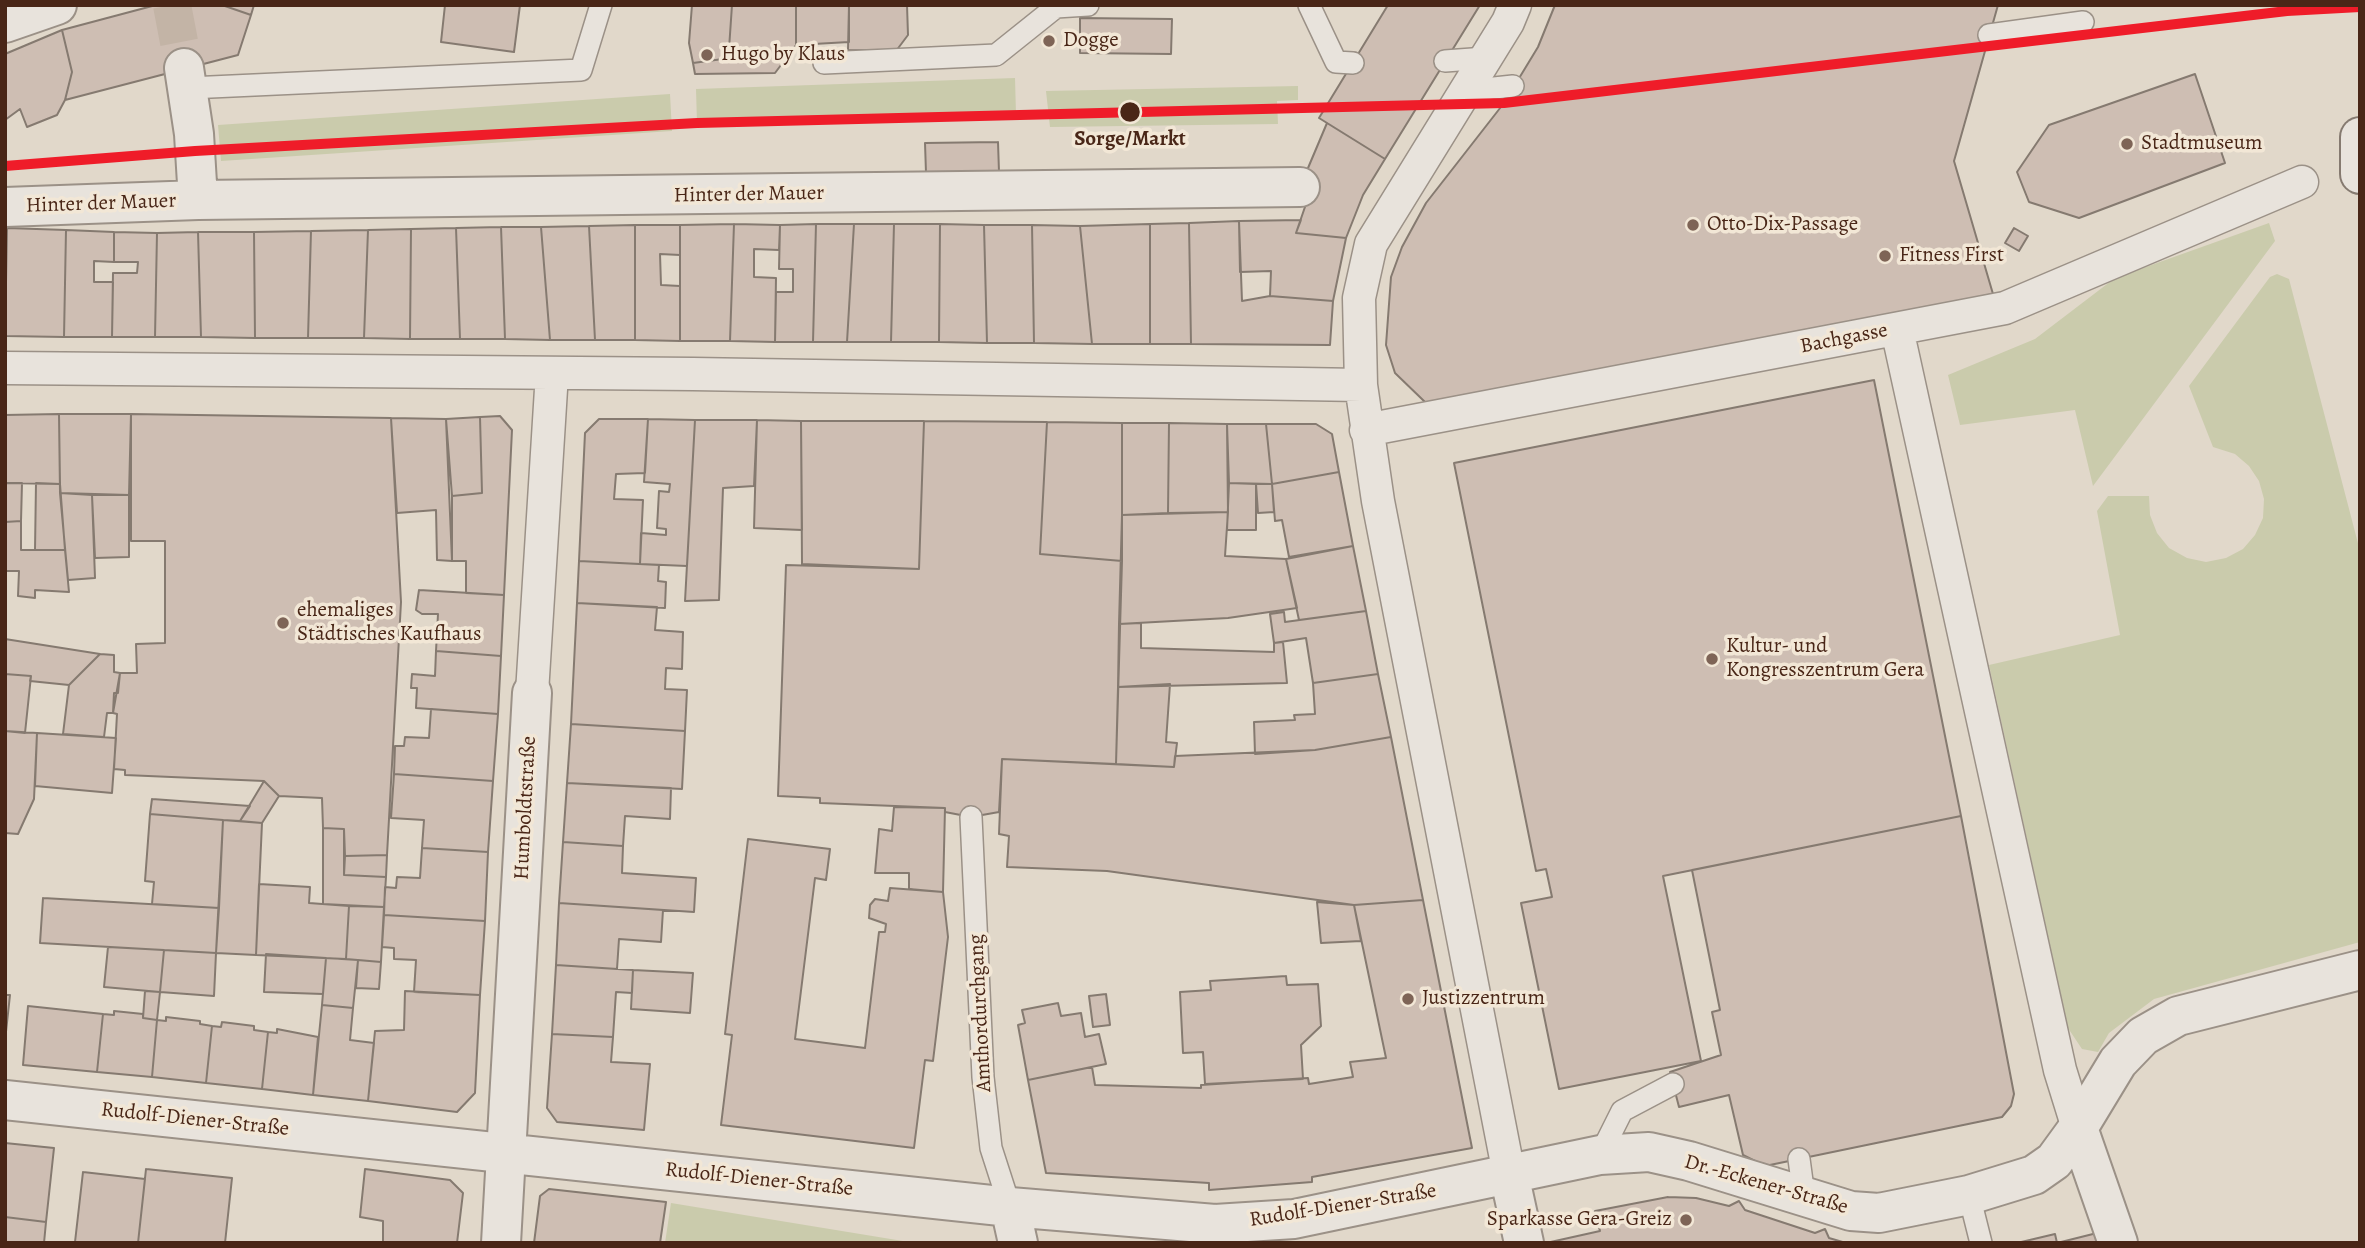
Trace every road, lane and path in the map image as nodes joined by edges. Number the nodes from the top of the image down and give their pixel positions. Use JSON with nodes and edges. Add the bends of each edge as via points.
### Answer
{"nodes":[{"id":1,"x":57,"y":5,"type":"edge"},
{"id":2,"x":601,"y":5,"type":"edge"},
{"id":3,"x":1088,"y":5,"type":"edge"},
{"id":4,"x":1309,"y":5,"type":"edge"},
{"id":5,"x":1515,"y":5,"type":"edge"},
{"id":6,"x":2083,"y":22,"type":"dead end"},
{"id":7,"x":5,"y":23,"type":"edge"},
{"id":8,"x":1989,"y":35,"type":"dead end"},
{"id":9,"x":1486,"y":58,"type":"junction"},
{"id":10,"x":1446,"y":61,"type":"dead end"},
{"id":11,"x":824,"y":63,"type":"dead end"},
{"id":12,"x":1353,"y":63,"type":"dead end"},
{"id":13,"x":186,"y":78,"type":"joint"},
{"id":14,"x":1513,"y":86,"type":"dead end"},
{"id":15,"x":1466,"y":91,"type":"junction"},
{"id":16,"x":2360,"y":137,"type":"edge"},
{"id":17,"x":2360,"y":174,"type":"edge"},
{"id":18,"x":2302,"y":182,"type":"dead end"},
{"id":19,"x":1300,"y":187,"type":"dead end"},
{"id":20,"x":198,"y":200,"type":"junction"},
{"id":21,"x":5,"y":207,"type":"edge"},
{"id":22,"x":1898,"y":329,"type":"junction"},
{"id":23,"x":5,"y":368,"type":"edge"},
{"id":24,"x":552,"y":373,"type":"junction"},
{"id":25,"x":1361,"y":385,"type":"junction"},
{"id":26,"x":1366,"y":430,"type":"junction"},
{"id":27,"x":532,"y":693,"type":"joint"},
{"id":28,"x":971,"y":817,"type":"dead end"},
{"id":29,"x":2360,"y":970,"type":"edge"},
{"id":30,"x":1673,"y":1084,"type":"dead end"},
{"id":31,"x":5,"y":1100,"type":"edge"},
{"id":32,"x":2078,"y":1128,"type":"junction"},
{"id":33,"x":507,"y":1154,"type":"junction"},
{"id":34,"x":1600,"y":1155,"type":"junction"},
{"id":35,"x":1509,"y":1174,"type":"junction"},
{"id":36,"x":1969,"y":1195,"type":"junction"},
{"id":37,"x":1014,"y":1225,"type":"edge"},
{"id":38,"x":501,"y":1243,"type":"edge"},
{"id":39,"x":1524,"y":1243,"type":"edge"},
{"id":40,"x":1981,"y":1243,"type":"edge"},
{"id":41,"x":2118,"y":1243,"type":"edge"}],
"edges":[{"from":1,"to":7,"type":"street"},
{"from":2,"to":13,"type":"lane","name":"Hinter der Mauer","via":[[581,70]]},
{"from":3,"to":11,"type":"lane","via":[[1056,7],[996,55]]},
{"from":4,"to":12,"type":"lane","via":[[1336,62]]},
{"from":5,"to":9,"type":"street"},
{"from":6,"to":8,"type":"lane"},
{"from":9,"to":10,"type":"lane"},
{"from":9,"to":15,"type":"street"},
{"from":13,"to":20,"type":"street","name":"Hinter der Mauer"},
{"from":14,"to":15,"type":"lane"},
{"from":15,"to":25,"type":"street","via":[[1371,244],[1359,298]]},
{"from":16,"to":17,"type":"street"},
{"from":18,"to":22,"type":"street","name":"Bachgasse","via":[[2005,308]]},
{"from":19,"to":20,"type":"street","name":"Hinter der Mauer"},
{"from":20,"to":21,"type":"street","name":"Hinter der Mauer"},
{"from":22,"to":26,"type":"street","name":"Bachgasse"},
{"from":22,"to":32,"type":"street","via":[[2060,1070]]},
{"from":23,"to":24,"type":"street"},
{"from":24,"to":25,"type":"street"},
{"from":24,"to":27,"type":"street","name":"Humboldtstraße"},
{"from":25,"to":26,"type":"street"},
{"from":26,"to":35,"type":"street"},
{"from":27,"to":33,"type":"street","name":"Humboldtstraße"},
{"from":28,"to":37,"type":"lane","name":"Amthordurchgang","via":[[983,1077],[991,1147]]},
{"from":29,"to":32,"type":"street","name":"Dr.-Eckener-Straße","via":[[2178,1016],[2154,1029],[2118,1062]]},
{"from":30,"to":34,"type":"lane","via":[[1622,1111]]},
{"from":31,"to":33,"type":"street","name":"Rudolf-Diener-Straße"},
{"from":32,"to":36,"type":"street","name":"Dr.-Eckener-Straße","via":[[2054,1161],[2034,1175]]},
{"from":32,"to":41,"type":"street"},
{"from":33,"to":37,"type":"street","name":"Rudolf-Diener-Straße"},
{"from":33,"to":38,"type":"street","name":"Humboldtstraße"},
{"from":34,"to":35,"type":"street","name":"Dr.-Eckener-Straße"},
{"from":34,"to":36,"type":"street","name":"Dr.-Eckener-Straße","via":[[1649,1152],[1801,1178],[1851,1211],[1879,1213]]},
{"from":35,"to":37,"type":"street","name":"Rudolf-Diener-Straße","via":[[1294,1219]]},
{"from":35,"to":39,"type":"street"},
{"from":36,"to":40,"type":"lane"}]}
